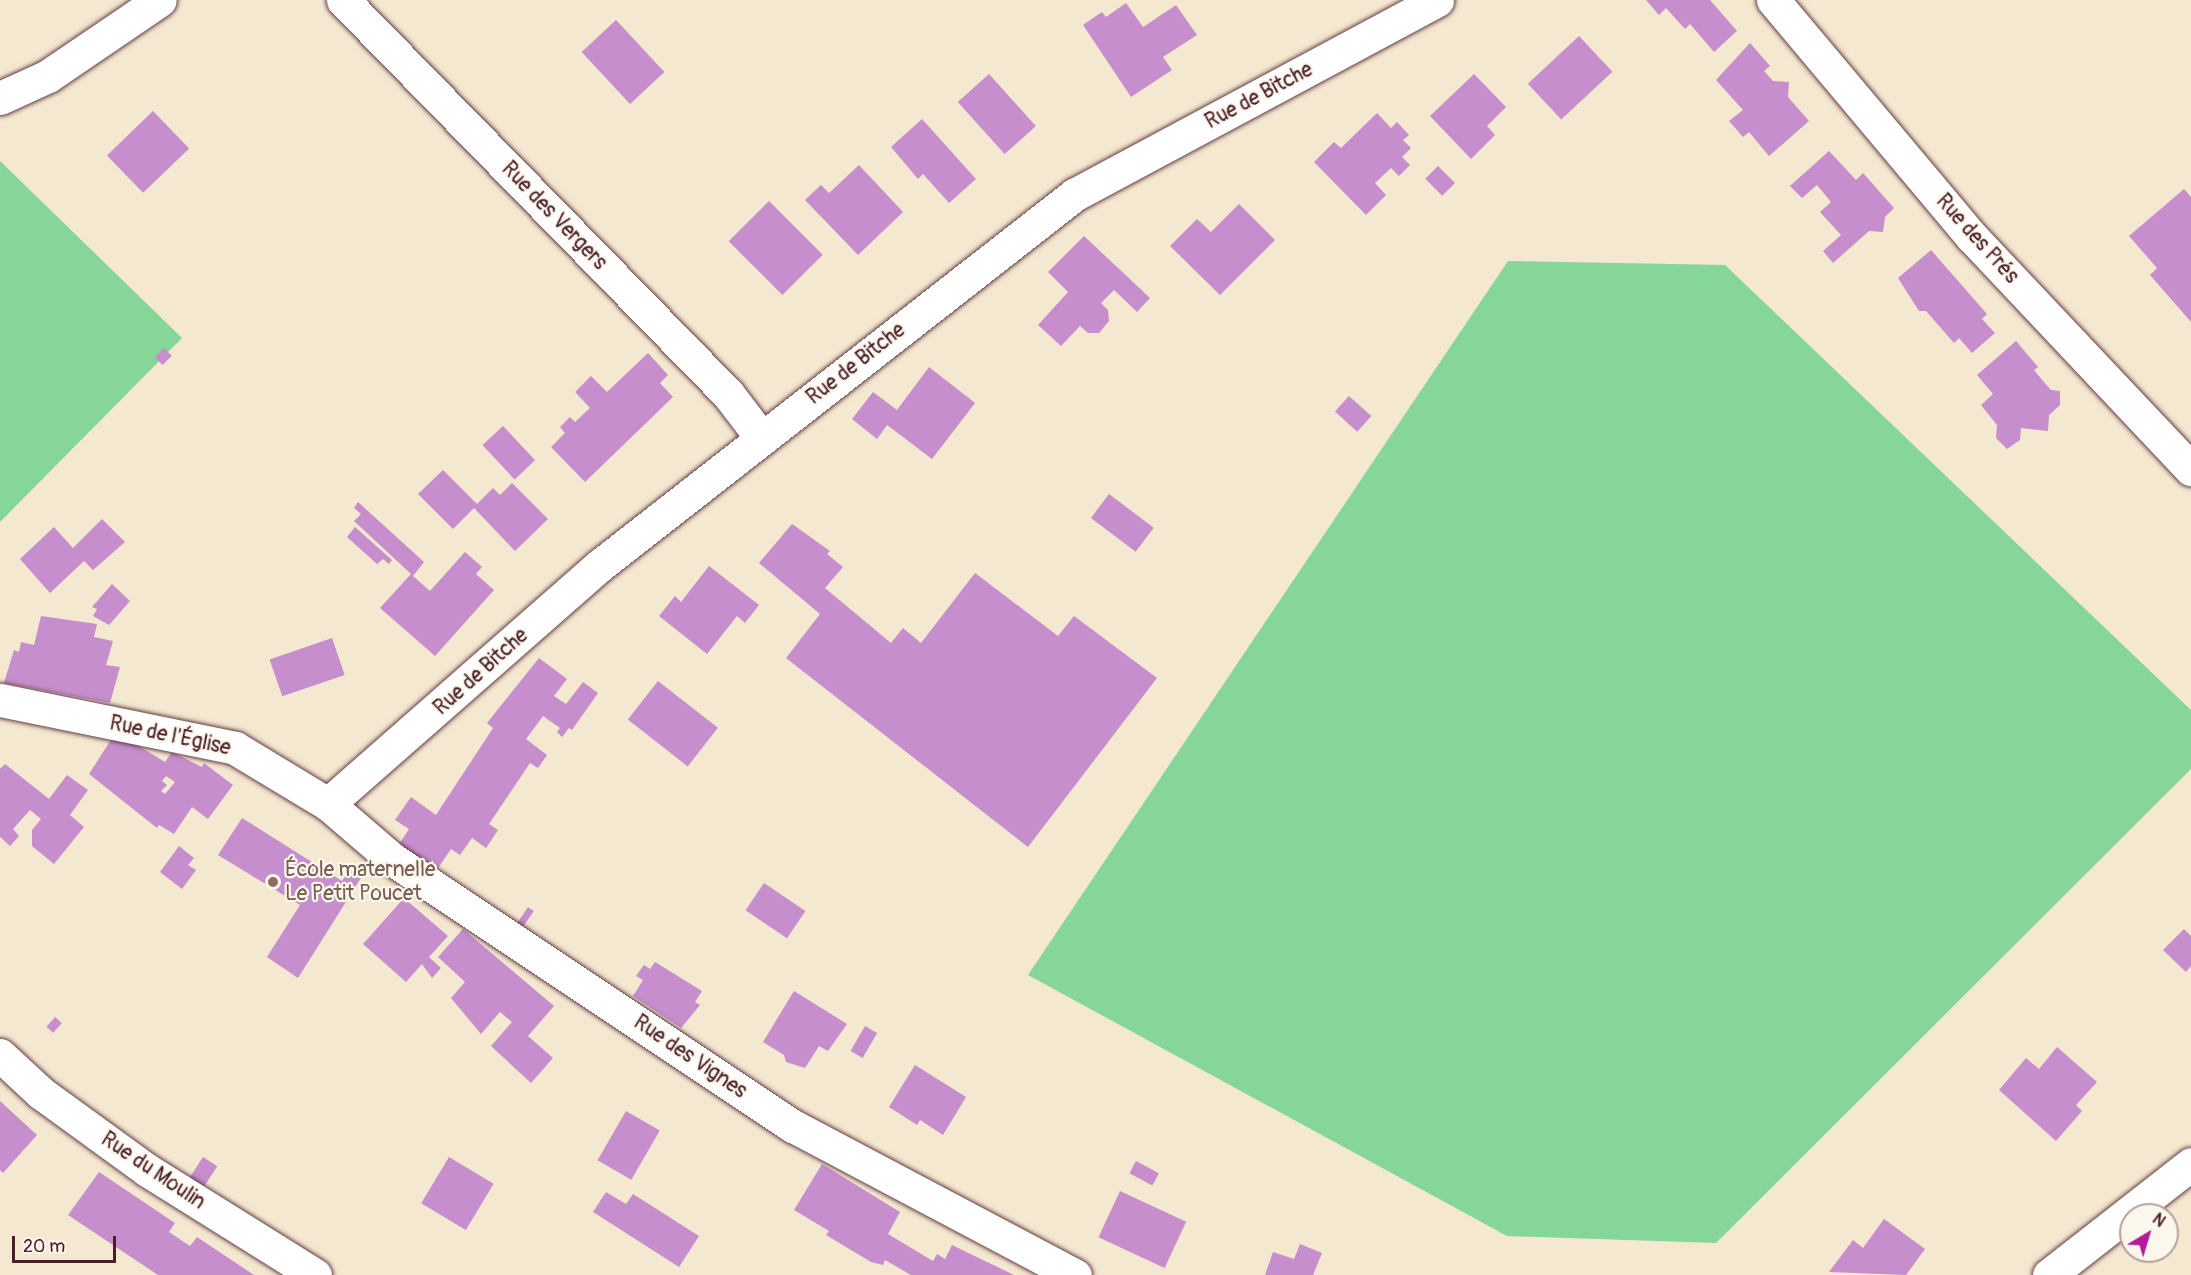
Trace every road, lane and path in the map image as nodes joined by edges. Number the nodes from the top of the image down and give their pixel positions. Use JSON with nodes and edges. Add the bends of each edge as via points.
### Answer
{"nodes":[{"id":1,"x":160,"y":0,"type":"edge"},
{"id":2,"x":343,"y":0,"type":"edge"},
{"id":3,"x":1437,"y":0,"type":"edge"},
{"id":4,"x":1773,"y":0,"type":"edge"},
{"id":5,"x":0,"y":99,"type":"edge"},
{"id":6,"x":760,"y":437,"type":"junction"},
{"id":7,"x":2191,"y":469,"type":"edge"},
{"id":8,"x":0,"y":700,"type":"edge"},
{"id":9,"x":328,"y":804,"type":"junction"},
{"id":10,"x":0,"y":1055,"type":"edge"},
{"id":11,"x":2191,"y":1164,"type":"edge"},
{"id":12,"x":315,"y":1275,"type":"edge"},
{"id":13,"x":1075,"y":1275,"type":"edge"},
{"id":14,"x":2049,"y":1275,"type":"edge"}],
"edges":[{"from":1,"to":5,"type":"street","via":[[48,76]]},
{"from":2,"to":6,"type":"street","name":"Rue des Vergers","via":[[728,394]]},
{"from":3,"to":6,"type":"street","name":"Rue de Bitche","via":[[1074,195]]},
{"from":4,"to":7,"type":"street","name":"Rue des Prés","via":[[1972,237]]},
{"from":6,"to":9,"type":"street","name":"Rue de Bitche","via":[[599,566]]},
{"from":8,"to":9,"type":"street","name":"Rue de l'Église","via":[[235,748]]},
{"from":9,"to":13,"type":"street","name":"Rue des Vignes","via":[[392,859],[793,1126]]},
{"from":10,"to":12,"type":"street","name":"Rue du Moulin","via":[[41,1093],[147,1170]]},
{"from":11,"to":14,"type":"street"}]}
